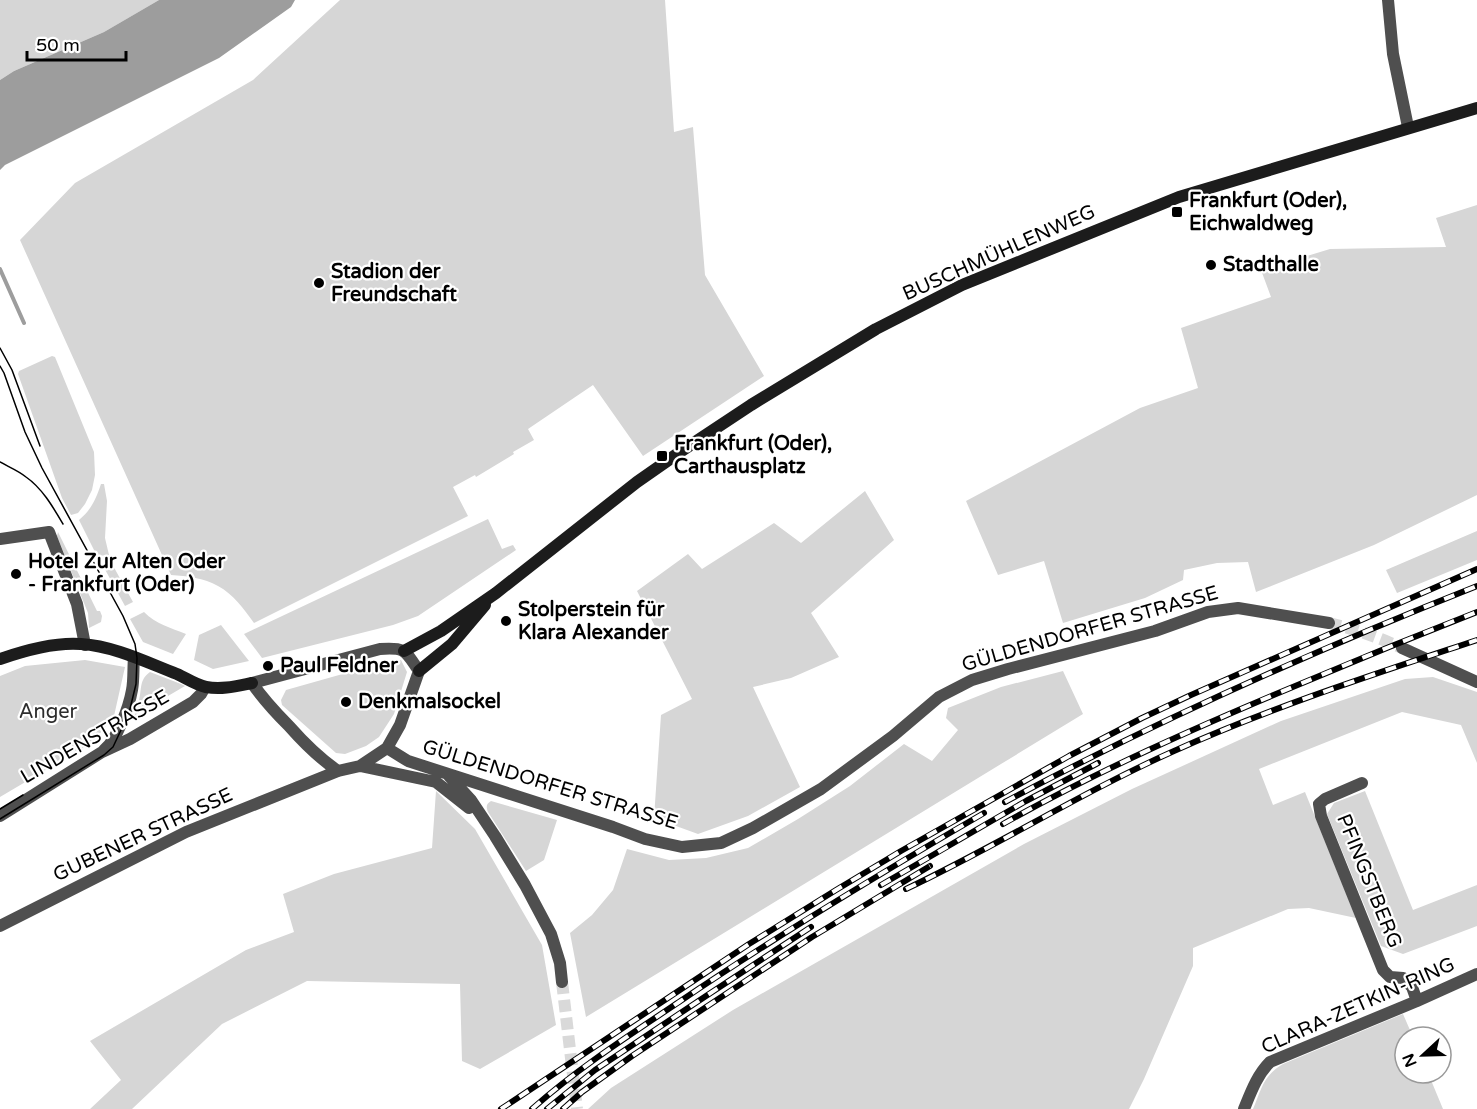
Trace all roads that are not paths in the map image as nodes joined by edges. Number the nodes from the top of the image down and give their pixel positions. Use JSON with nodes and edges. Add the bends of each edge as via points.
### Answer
{"nodes":[{"id":1,"x":1388,"y":0,"type":"edge"},
{"id":2,"x":1477,"y":108,"type":"edge"},
{"id":3,"x":1408,"y":128,"type":"junction"},
{"id":4,"x":0,"y":538,"type":"edge"},
{"id":5,"x":496,"y":593,"type":"junction"},
{"id":6,"x":1329,"y":623,"type":"tunnel mouth"},
{"id":7,"x":85,"y":645,"type":"junction"},
{"id":8,"x":1402,"y":648,"type":"tunnel mouth"},
{"id":9,"x":404,"y":651,"type":"junction"},
{"id":10,"x":134,"y":657,"type":"junction"},
{"id":11,"x":0,"y":659,"type":"edge"},
{"id":12,"x":419,"y":671,"type":"junction"},
{"id":13,"x":1477,"y":682,"type":"edge"},
{"id":14,"x":252,"y":683,"type":"junction"},
{"id":15,"x":205,"y":687,"type":"junction"},
{"id":16,"x":387,"y":748,"type":"junction"},
{"id":17,"x":102,"y":752,"type":"junction"},
{"id":18,"x":360,"y":766,"type":"junction"},
{"id":19,"x":338,"y":771,"type":"junction"},
{"id":20,"x":448,"y":774,"type":"junction"},
{"id":21,"x":1362,"y":783,"type":"dead end"},
{"id":22,"x":0,"y":816,"type":"edge"},
{"id":23,"x":486,"y":823,"type":"junction"},
{"id":24,"x":0,"y":926,"type":"edge"},
{"id":25,"x":1477,"y":974,"type":"edge"},
{"id":26,"x":562,"y":982,"type":"tunnel mouth"},
{"id":27,"x":1417,"y":1001,"type":"junction"},
{"id":28,"x":1244,"y":1109,"type":"edge"}],
"edges":[{"from":1,"to":3,"type":"street","via":[[1393,54]]},
{"from":2,"to":3,"type":"street","name":"BUSCHMÜHLENWEG"},
{"from":3,"to":5,"type":"street","name":"BUSCHMÜHLENWEG","via":[[1179,197],[962,285],[876,329],[751,405],[637,482]]},
{"from":4,"to":7,"type":"street","via":[[49,532],[77,604]]},
{"from":5,"to":9,"type":"street","name":"BUSCHMÜHLENWEG"},
{"from":5,"to":12,"type":"street","name":"BUSCHMÜHLENWEG","via":[[452,645]]},
{"from":6,"to":20,"type":"street","name":"GÜLDENDORFER STRASSE","via":[[1239,608],[1208,612],[1155,631],[972,680],[939,697],[821,789],[721,843],[682,847],[645,839]]},
{"from":7,"to":10,"type":"street"},
{"from":7,"to":11,"type":"street","via":[[55,646]]},
{"from":8,"to":13,"type":"street"},
{"from":9,"to":12,"type":"street"},
{"from":9,"to":14,"type":"street","via":[[380,649]]},
{"from":10,"to":15,"type":"street"},
{"from":10,"to":17,"type":"street","via":[[132,690],[123,719],[110,746]]},
{"from":12,"to":16,"type":"street","via":[[400,725]]},
{"from":14,"to":15,"type":"street"},
{"from":14,"to":19,"type":"street","via":[[309,748]]},
{"from":15,"to":17,"type":"street","name":"LINDENSTRASSE","via":[[193,702]]},
{"from":16,"to":18,"type":"street"},
{"from":16,"to":20,"type":"street","name":"GÜLDENDORFER STRASSE","via":[[408,761]]},
{"from":17,"to":22,"type":"street","name":"LINDENSTRASSE"},
{"from":18,"to":19,"type":"street","name":"GUBENER STRASSE"},
{"from":18,"to":23,"type":"street","via":[[436,783]]},
{"from":19,"to":24,"type":"street","name":"GUBENER STRASSE","via":[[186,832]]},
{"from":20,"to":23,"type":"street"},
{"from":21,"to":27,"type":"street","name":"PFINGSTBERG","via":[[1325,799],[1320,804],[1322,816],[1383,970],[1390,977],[1403,978],[1412,987]]},
{"from":23,"to":26,"type":"street","via":[[551,934]]},
{"from":25,"to":27,"type":"street","name":"CLARA-ZETKIN-RING"},
{"from":27,"to":28,"type":"street","name":"CLARA-ZETKIN-RING","via":[[1270,1062],[1257,1079]]}]}
